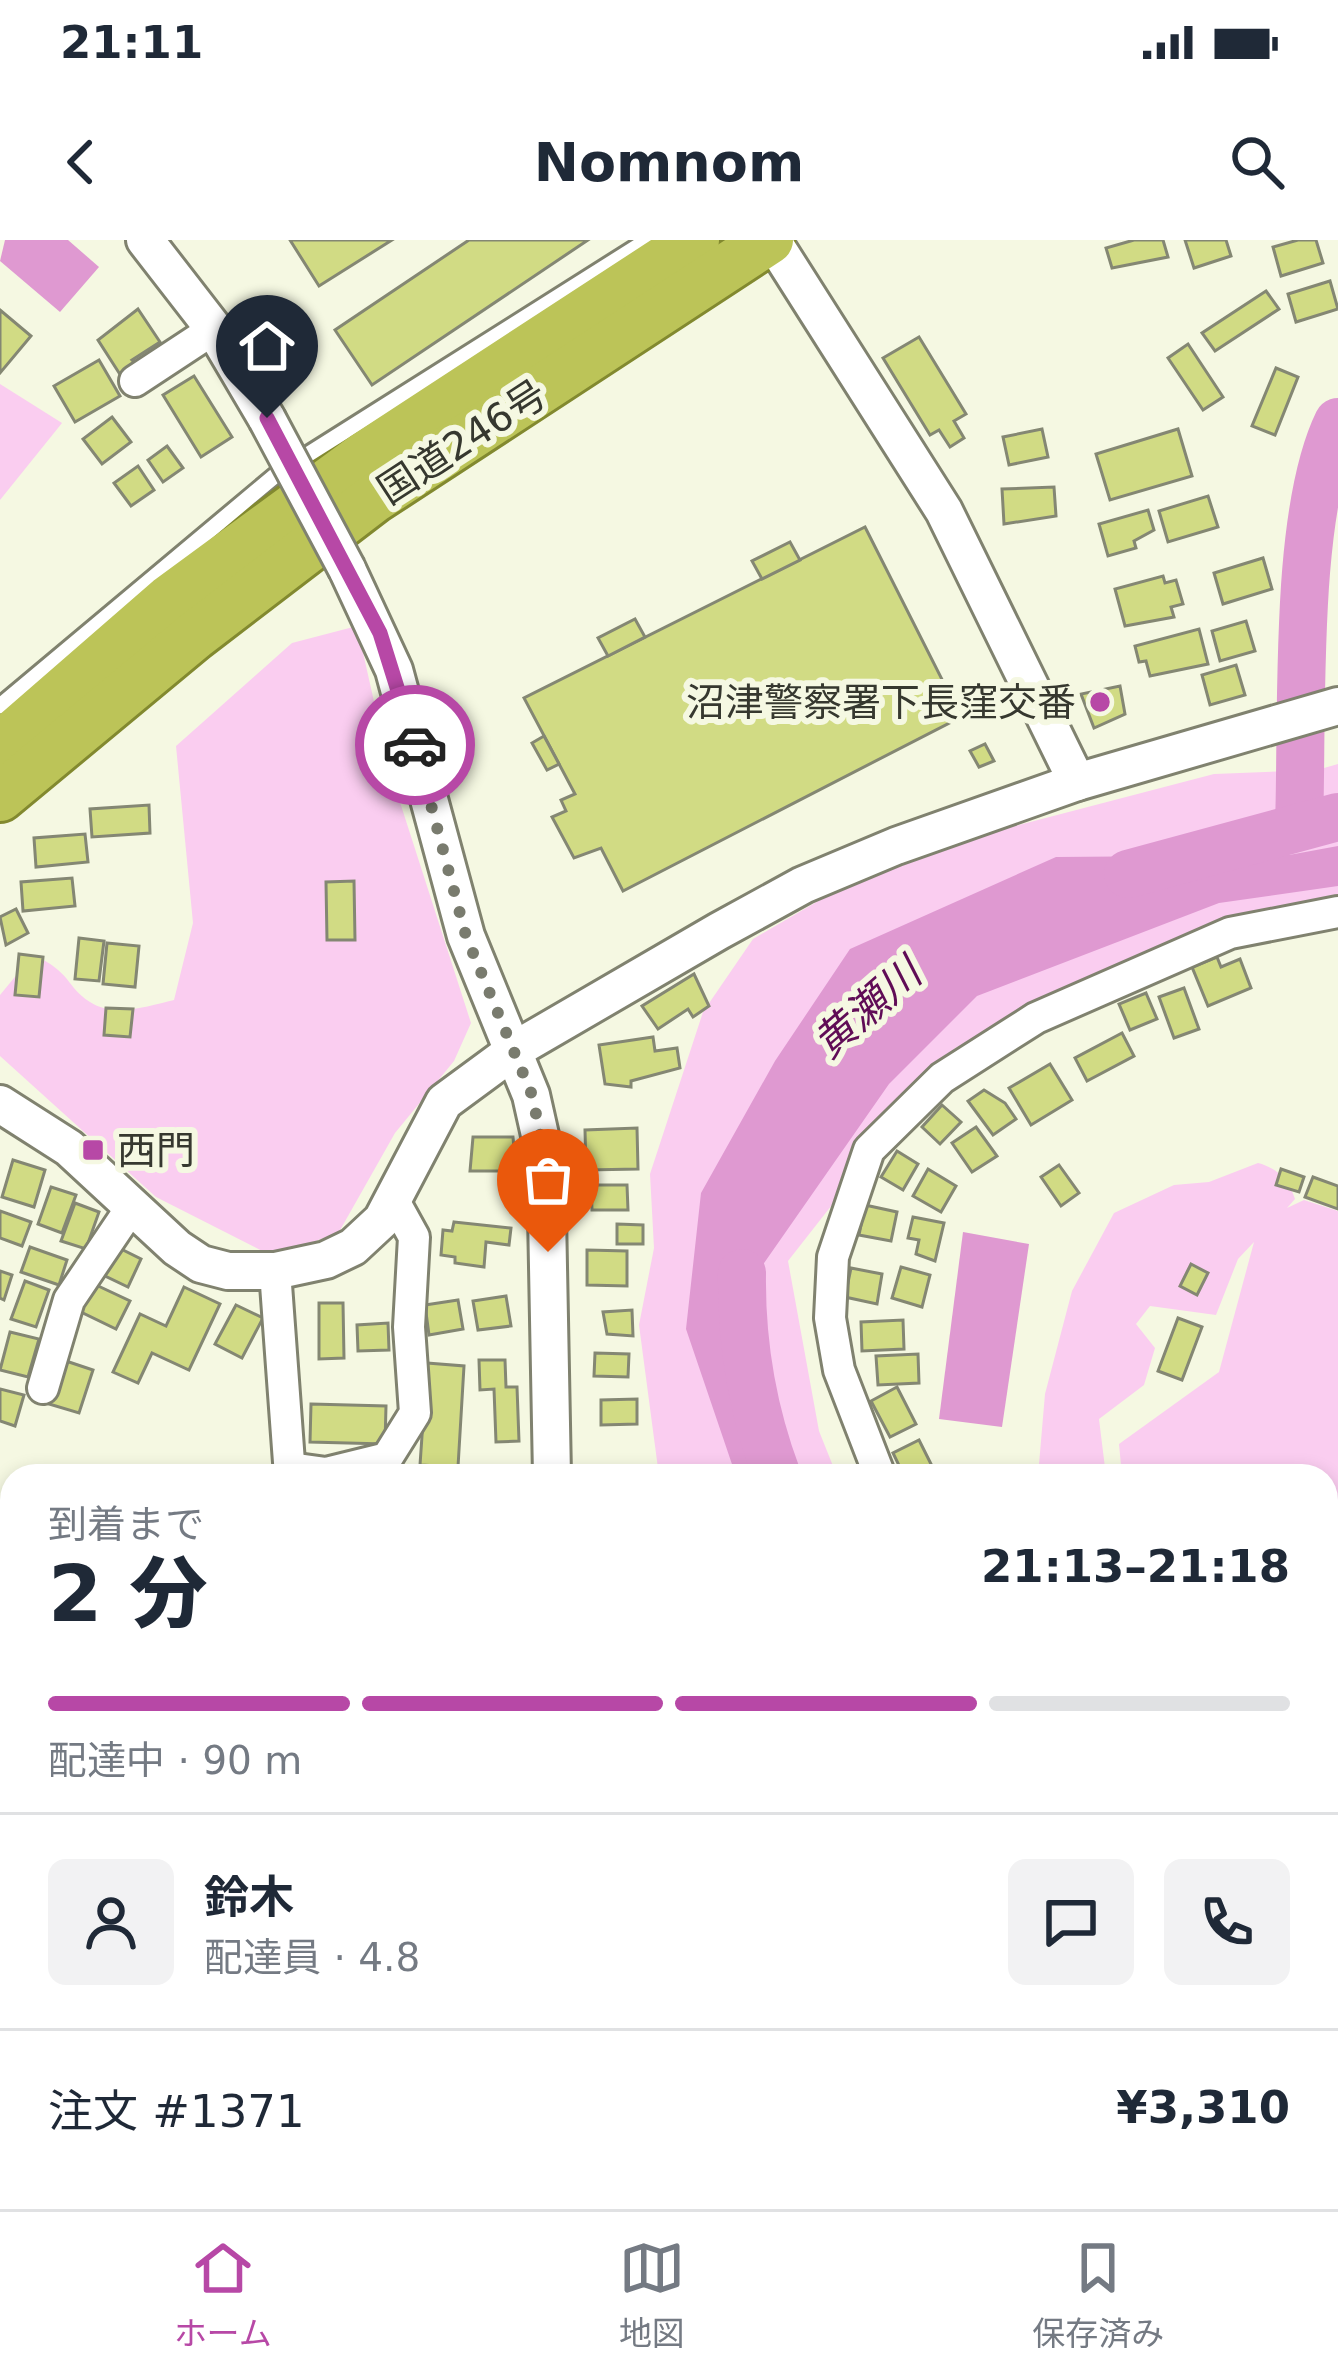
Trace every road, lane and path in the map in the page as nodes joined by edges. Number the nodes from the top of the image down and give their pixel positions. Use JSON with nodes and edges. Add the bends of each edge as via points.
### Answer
{"nodes":[{"id":1,"x":146,"y":240,"type":"edge"},
{"id":2,"x":648,"y":240,"type":"edge"},
{"id":3,"x":695,"y":240,"type":"edge"},
{"id":4,"x":770,"y":240,"type":"edge"},
{"id":5,"x":214,"y":329,"type":"junction"},
{"id":6,"x":135,"y":381,"type":"dead end"},
{"id":7,"x":0,"y":706,"type":"edge"},
{"id":8,"x":1331,"y":708,"type":"edge"},
{"id":9,"x":0,"y":746,"type":"edge"},
{"id":10,"x":1077,"y":782,"type":"junction"},
{"id":11,"x":0,"y":797,"type":"edge"},
{"id":12,"x":1338,"y":912,"type":"edge"},
{"id":13,"x":516,"y":1049,"type":"junction"},
{"id":14,"x":0,"y":1104,"type":"edge"},
{"id":15,"x":393,"y":1199,"type":"junction"},
{"id":16,"x":133,"y":1205,"type":"junction"},
{"id":17,"x":275,"y":1271,"type":"junction"},
{"id":18,"x":43,"y":1388,"type":"dead end"},
{"id":19,"x":289,"y":1464,"type":"edge"},
{"id":20,"x":378,"y":1464,"type":"edge"},
{"id":21,"x":552,"y":1464,"type":"edge"},
{"id":22,"x":875,"y":1464,"type":"edge"}],
"edges":[{"from":1,"to":5,"type":"street"},
{"from":2,"to":7,"type":"lane","via":[[277,474]]},
{"from":3,"to":9,"type":"highway","name":"国道246号","via":[[364,456],[169,599]]},
{"from":4,"to":10,"type":"street","via":[[944,511]]},
{"from":4,"to":11,"type":"highway","name":"国道246号","via":[[374,499]]},
{"from":5,"to":6,"type":"street"},
{"from":5,"to":13,"type":"street","bridge":true,"via":[[380,633],[466,936]]},
{"from":8,"to":10,"type":"street"},
{"from":10,"to":13,"type":"street","via":[[803,885]]},
{"from":12,"to":22,"type":"street","via":[[1230,933],[1036,1018],[942,1078],[869,1150],[832,1256],[830,1318],[839,1370]]},
{"from":13,"to":15,"type":"street","via":[[444,1102]]},
{"from":13,"to":21,"type":"street","via":[[546,1162]]},
{"from":14,"to":16,"type":"street","via":[[69,1148]]},
{"from":15,"to":17,"type":"street","via":[[353,1247]]},
{"from":15,"to":20,"type":"street","via":[[413,1237],[415,1413]]},
{"from":16,"to":17,"type":"street","via":[[201,1264]]},
{"from":16,"to":18,"type":"street","via":[[69,1300]]},
{"from":17,"to":19,"type":"street"}]}
